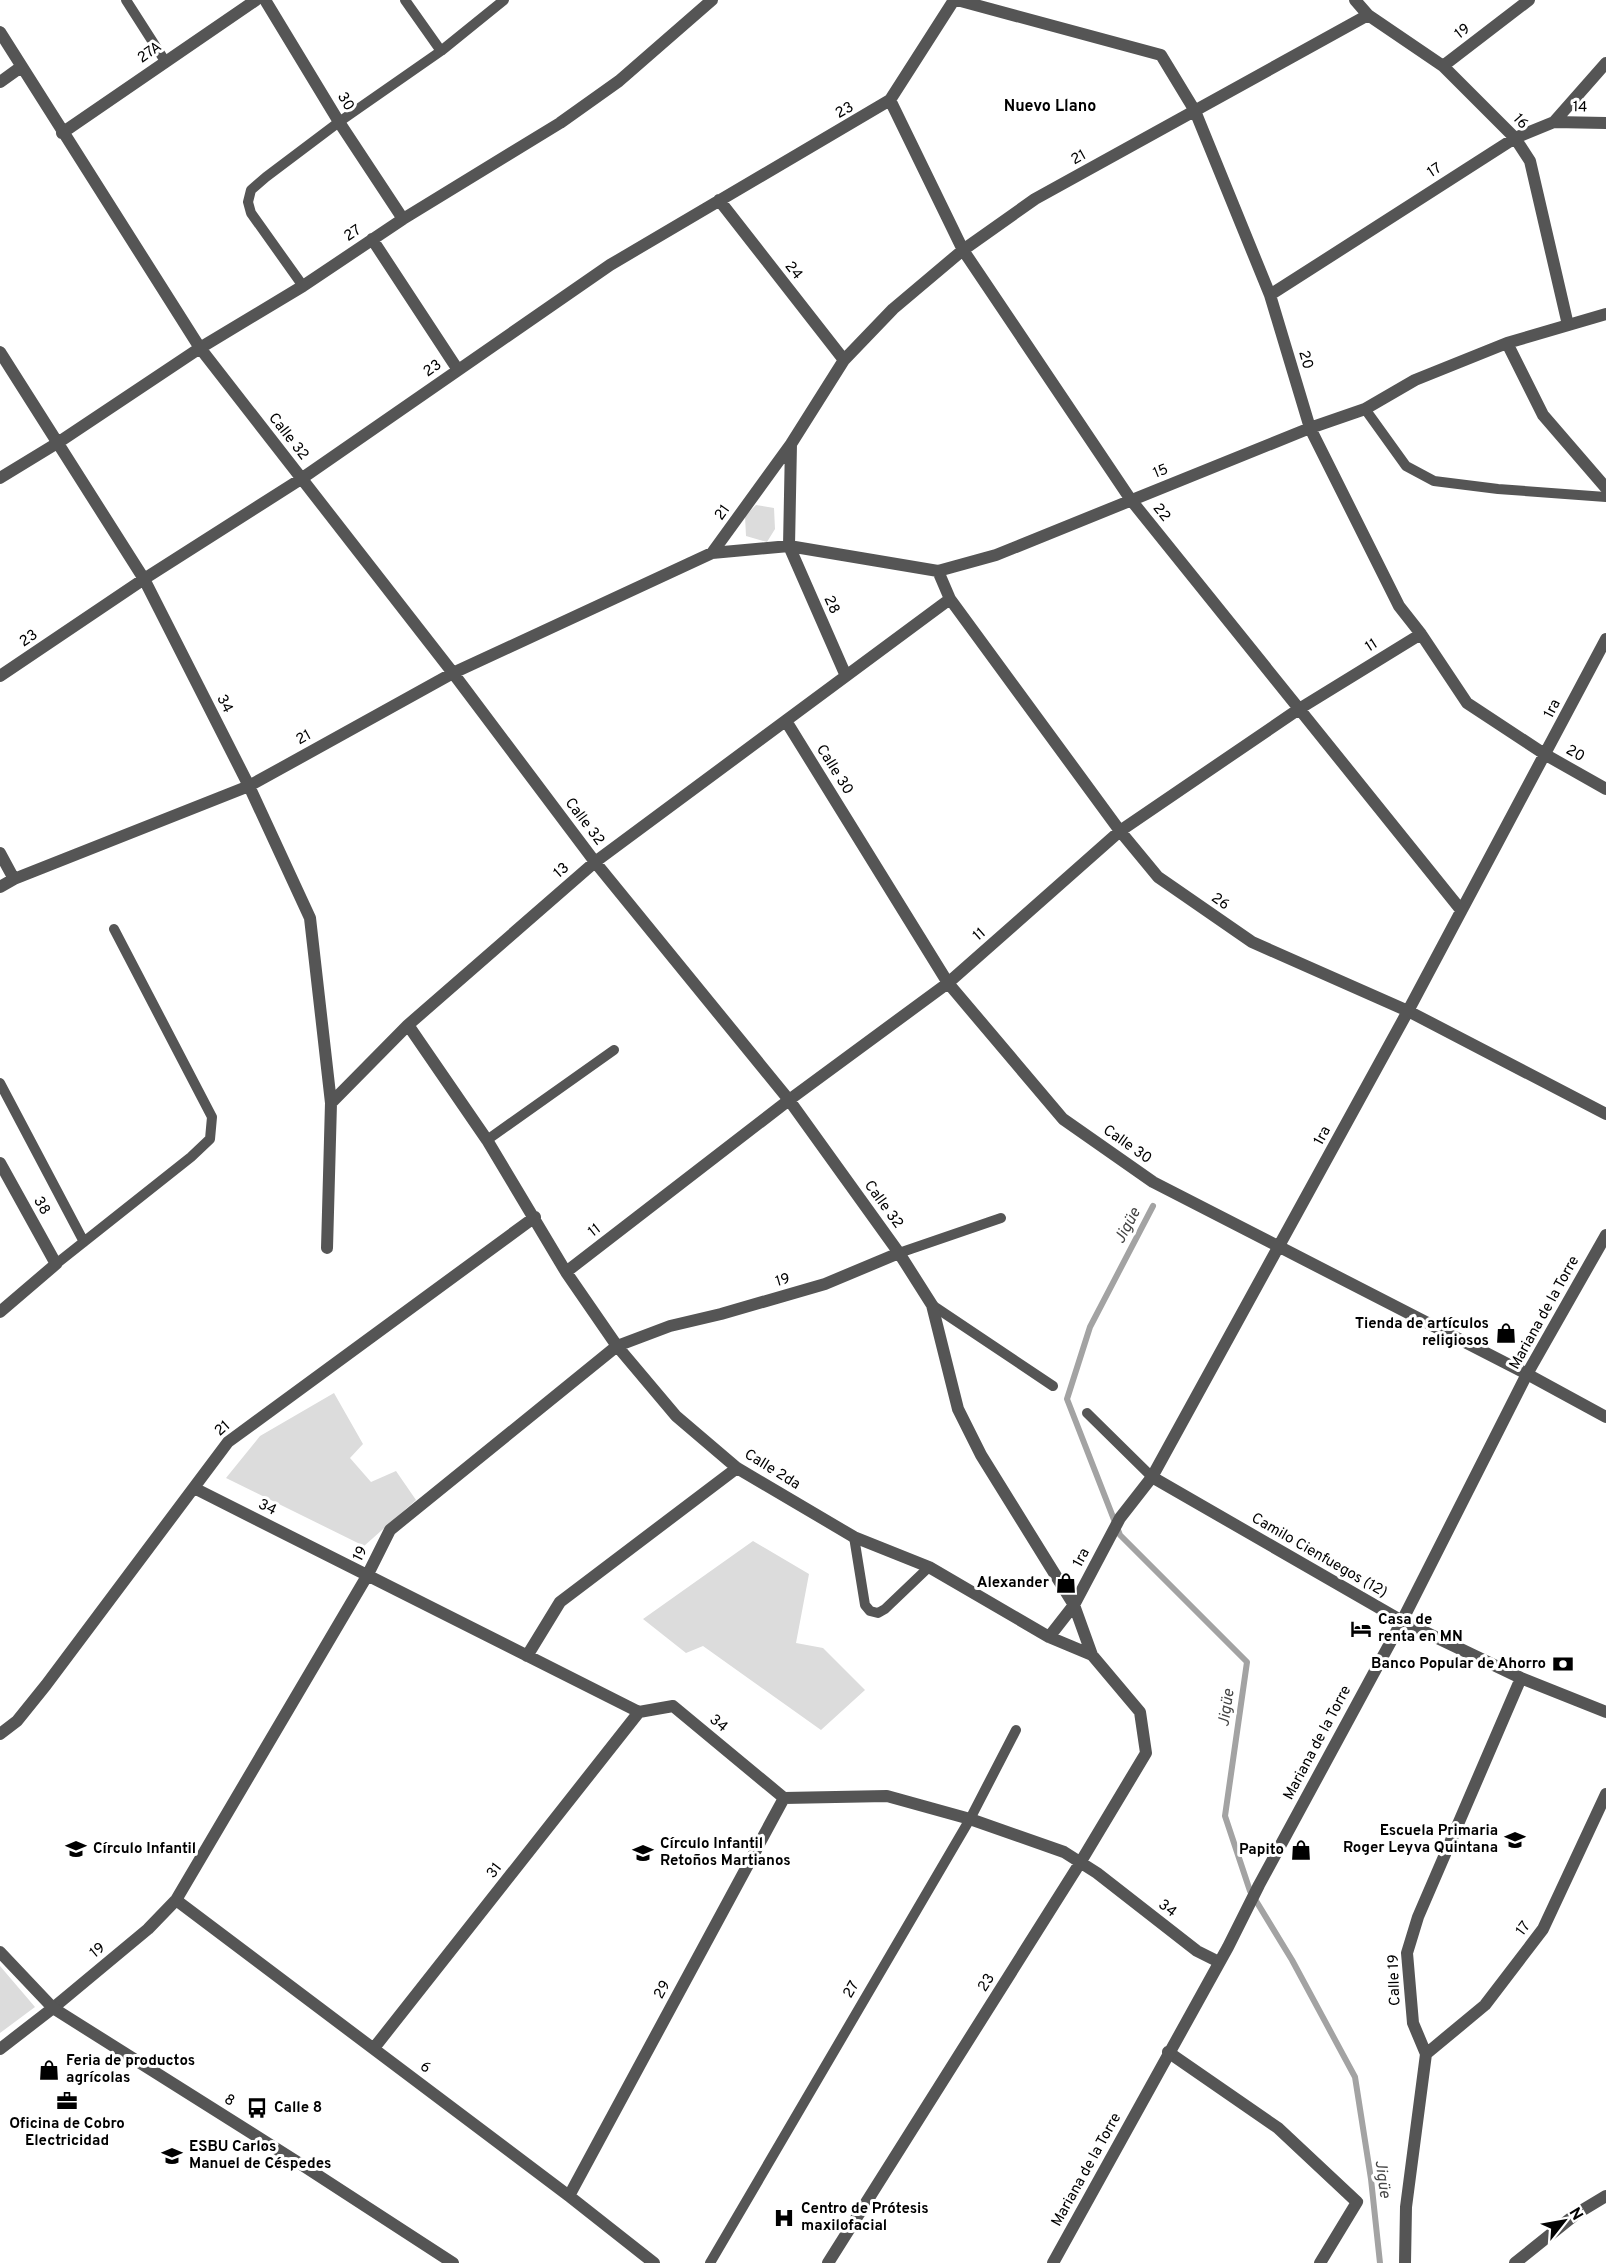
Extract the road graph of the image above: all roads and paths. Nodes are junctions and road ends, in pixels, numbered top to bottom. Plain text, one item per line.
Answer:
1 (126, 0) edge
2 (256, 0) edge
3 (265, 0) edge
4 (405, 0) edge
5 (504, 0) edge
6 (712, 0) edge
7 (956, 0) edge
8 (1355, 0) edge
9 (1529, 0) edge
10 (1368, 15) junction
11 (0, 32) edge
12 (441, 51) junction
13 (165, 61) junction
14 (1606, 63) edge
15 (1443, 66) junction
16 (21, 68) junction
17 (0, 82) edge
18 (890, 100) junction
19 (1195, 111) junction
20 (339, 122) junction
21 (1554, 122) junction
22 (1606, 123) edge
23 (62, 133) junction
24 (1515, 138) junction
25 (719, 200) junction
26 (403, 219) junction
27 (372, 239) junction
28 (963, 250) junction
29 (303, 286) junction
30 (1270, 295) junction
31 (1606, 314) edge
32 (1568, 325) junction
33 (1507, 343) junction
34 (200, 348) junction
35 (0, 352) edge
36 (844, 360) junction
37 (458, 370) junction
38 (1365, 409) junction
39 (1310, 428) junction
40 (59, 442) junction
41 (791, 444) junction
42 (0, 478) edge
43 (301, 479) junction
44 (1606, 488) edge
45 (1606, 497) edge
46 (1131, 500) junction
47 (789, 546) junction
48 (712, 553) junction
49 (938, 572) junction
50 (144, 579) junction
51 (950, 599) junction
52 (1421, 634) junction
53 (1606, 639) edge
54 (453, 673) junction
55 (0, 676) edge
56 (846, 676) junction
57 (1299, 709) junction
58 (786, 721) junction
59 (1546, 755) junction
60 (249, 786) junction
61 (1606, 789) edge
62 (1120, 831) junction
63 (0, 853) edge
64 (595, 862) junction
65 (14, 879) junction
66 (0, 886) edge
67 (1461, 910) junction
68 (114, 929) dead end
69 (948, 982) junction
70 (1408, 1011) junction
71 (408, 1026) junction
72 (614, 1050) dead end
73 (0, 1083) edge
74 (789, 1100) junction
75 (331, 1103) junction
76 (1606, 1114) edge
77 (487, 1140) junction
78 (0, 1163) edge
79 (535, 1217) junction
80 (1001, 1218) dead end
81 (1606, 1235) edge
82 (84, 1242) junction
83 (1280, 1246) junction
84 (327, 1248) dead end
85 (899, 1253) junction
86 (56, 1264) junction
87 (566, 1272) junction
88 (932, 1305) junction
89 (0, 1312) edge
90 (617, 1346) junction
91 (1527, 1374) junction
92 (1053, 1386) dead end
93 (1086, 1413) dead end
94 (1606, 1417) edge
95 (737, 1468) junction
96 (1152, 1477) junction
97 (194, 1488) junction
98 (854, 1536) junction
99 (928, 1568) junction
100 (367, 1576) junction
101 (1074, 1605) junction
102 (1401, 1621) junction
103 (1049, 1637) junction
104 (1092, 1654) junction
105 (527, 1656) junction
106 (1521, 1678) junction
107 (639, 1712) junction
108 (1140, 1712) joint
109 (1606, 1712) edge
110 (1016, 1730) dead end
111 (0, 1734) edge
112 (1606, 1794) edge
113 (784, 1798) junction
114 (970, 1819) junction
115 (1080, 1863) junction
116 (176, 1900) junction
117 (0, 1952) edge
118 (1219, 1962) junction
119 (53, 2008) junction
120 (374, 2048) junction
121 (0, 2049) edge
122 (1168, 2052) junction
123 (1426, 2054) junction
124 (569, 2196) junction
125 (1606, 2196) edge
126 (453, 2263) edge
127 (654, 2263) edge
128 (710, 2263) edge
129 (828, 2263) edge
130 (1053, 2263) edge
131 (1320, 2263) edge
132 (1405, 2263) edge
133 (1515, 2263) edge

1 - 13 lane
2 - 13 street, 27A
3 - 20 street, 30
4 - 12 lane
5 - 12 lane
6 - 26 street, 27
7 - 18 street
7 - 19 street, 20
8 - 10 street, 16
9 - 15 street, 19
10 - 15 street, 16
10 - 19 street, 21
11 - 16 street, Calle 32
12 - 20 lane
13 - 23 street, 27A
14 - 21 street, 17
15 - 24 street, 16
16 - 17 street
16 - 23 street, Calle 32
18 - 25 street, 23
18 - 28 street, 22
19 - 28 street, 21
19 - 30 street, 20
20 - 26 street, 30
20 - 29 lane
21 - 22 street, 14
21 - 24 street, 17
23 - 34 street, Calle 32
24 - 30 street, 17
24 - 32 street, 16
25 - 36 street, 24
25 - 37 street, 23
26 - 27 street, 27
27 - 29 street, 27
27 - 37 street
28 - 36 street, 21
28 - 46 street, 22
29 - 34 street, 27
30 - 39 street, 20
31 - 32 street, 15
32 - 33 street, 15
33 - 38 street, 15
33 - 44 street
34 - 40 street, 27
34 - 43 street, Calle 32
35 - 40 street, 34
36 - 41 street, 21
37 - 43 street, 23
38 - 39 street, 15
38 - 45 lane
39 - 46 street, 15
39 - 52 street, 20
40 - 42 street, 27
40 - 50 street, 34
41 - 47 street
41 - 48 street, 21
43 - 50 street, 23
43 - 54 street, Calle 32
46 - 49 street, 15
46 - 57 street, 22
47 - 48 street, 15
47 - 49 street, 15
47 - 56 street, 28
48 - 54 street, 21
49 - 51 street, 26
50 - 55 street, 23
50 - 60 street, 34
51 - 56 street, 13
51 - 62 street, 26
52 - 57 street, 11
52 - 59 street, 20
53 - 59 street, 1ra
54 - 60 street, 21
54 - 64 street, Calle 32
56 - 58 street, 13
57 - 62 street, 11
57 - 67 street, 22
58 - 64 street, 13
58 - 69 street, Calle 30
59 - 61 street, 20
59 - 67 street, 1ra
60 - 65 street, 21
60 - 75 street, 34
62 - 69 street, 11
62 - 70 street, 26
63 - 65 street
64 - 71 street, 13
64 - 74 street, Calle 32
65 - 66 street, 21
67 - 70 street, 1ra
68 - 82 lane
69 - 74 street, 11
69 - 83 street, Calle 30
70 - 76 street, 26
70 - 83 street, 1ra
71 - 75 street, 13
71 - 77 street
72 - 77 lane
73 - 82 lane
74 - 85 street, Calle 32
74 - 87 street, 11
75 - 84 street
77 - 79 street, Calle 2da
78 - 86 street, 38
79 - 87 street, Calle 2da
79 - 97 street, 21
80 - 85 lane
81 - 91 street, Mariana de la Torre
82 - 86 lane
83 - 91 street, Calle 30
83 - 96 street, 1ra
85 - 88 street, Calle 32
85 - 90 street, 19
86 - 89 street
87 - 90 street, Calle 2da
88 - 92 lane
88 - 101 street, Calle 32
90 - 95 street, Calle 2da
90 - 100 street, 19
91 - 94 street, Calle 30
91 - 102 street, Mariana de la Torre
93 - 96 lane
95 - 98 street, Calle 2da
95 - 105 street
96 - 101 street, 1ra
96 - 102 street, Camilo Cienfuegos (12)
97 - 100 street, 34
97 - 111 street, 21
98 - 99 street, Calle 2da
98 - 99 lane
99 - 103 street, Calle 2da
100 - 105 street, 34
100 - 116 street, 19
101 - 103 street, 1ra
101 - 104 street, Calle 32
102 - 106 street, Camilo Cienfuegos (12)
102 - 118 street, Mariana de la Torre
103 - 104 street, Calle 2da
104 - 108 street, Calle 2da
105 - 107 street, 34
106 - 109 street, Camilo Cienfuegos (12)
106 - 123 street, Calle 19
107 - 113 street, 34
107 - 120 street, 31
108 - 115 street, 23
110 - 114 lane, 27
112 - 123 street, 17
113 - 114 street, 34
113 - 124 street, 29
114 - 115 street, 34
114 - 128 lane, 27
115 - 118 street, 34
115 - 129 street, 23
116 - 119 street, 19
116 - 120 street, 6
117 - 119 street, 8
118 - 122 street, Mariana de la Torre
119 - 121 street, 19
119 - 126 street, 8
120 - 124 street, 6
122 - 130 street, Mariana de la Torre
122 - 131 street
123 - 132 street
124 - 127 street, 6
125 - 133 street

